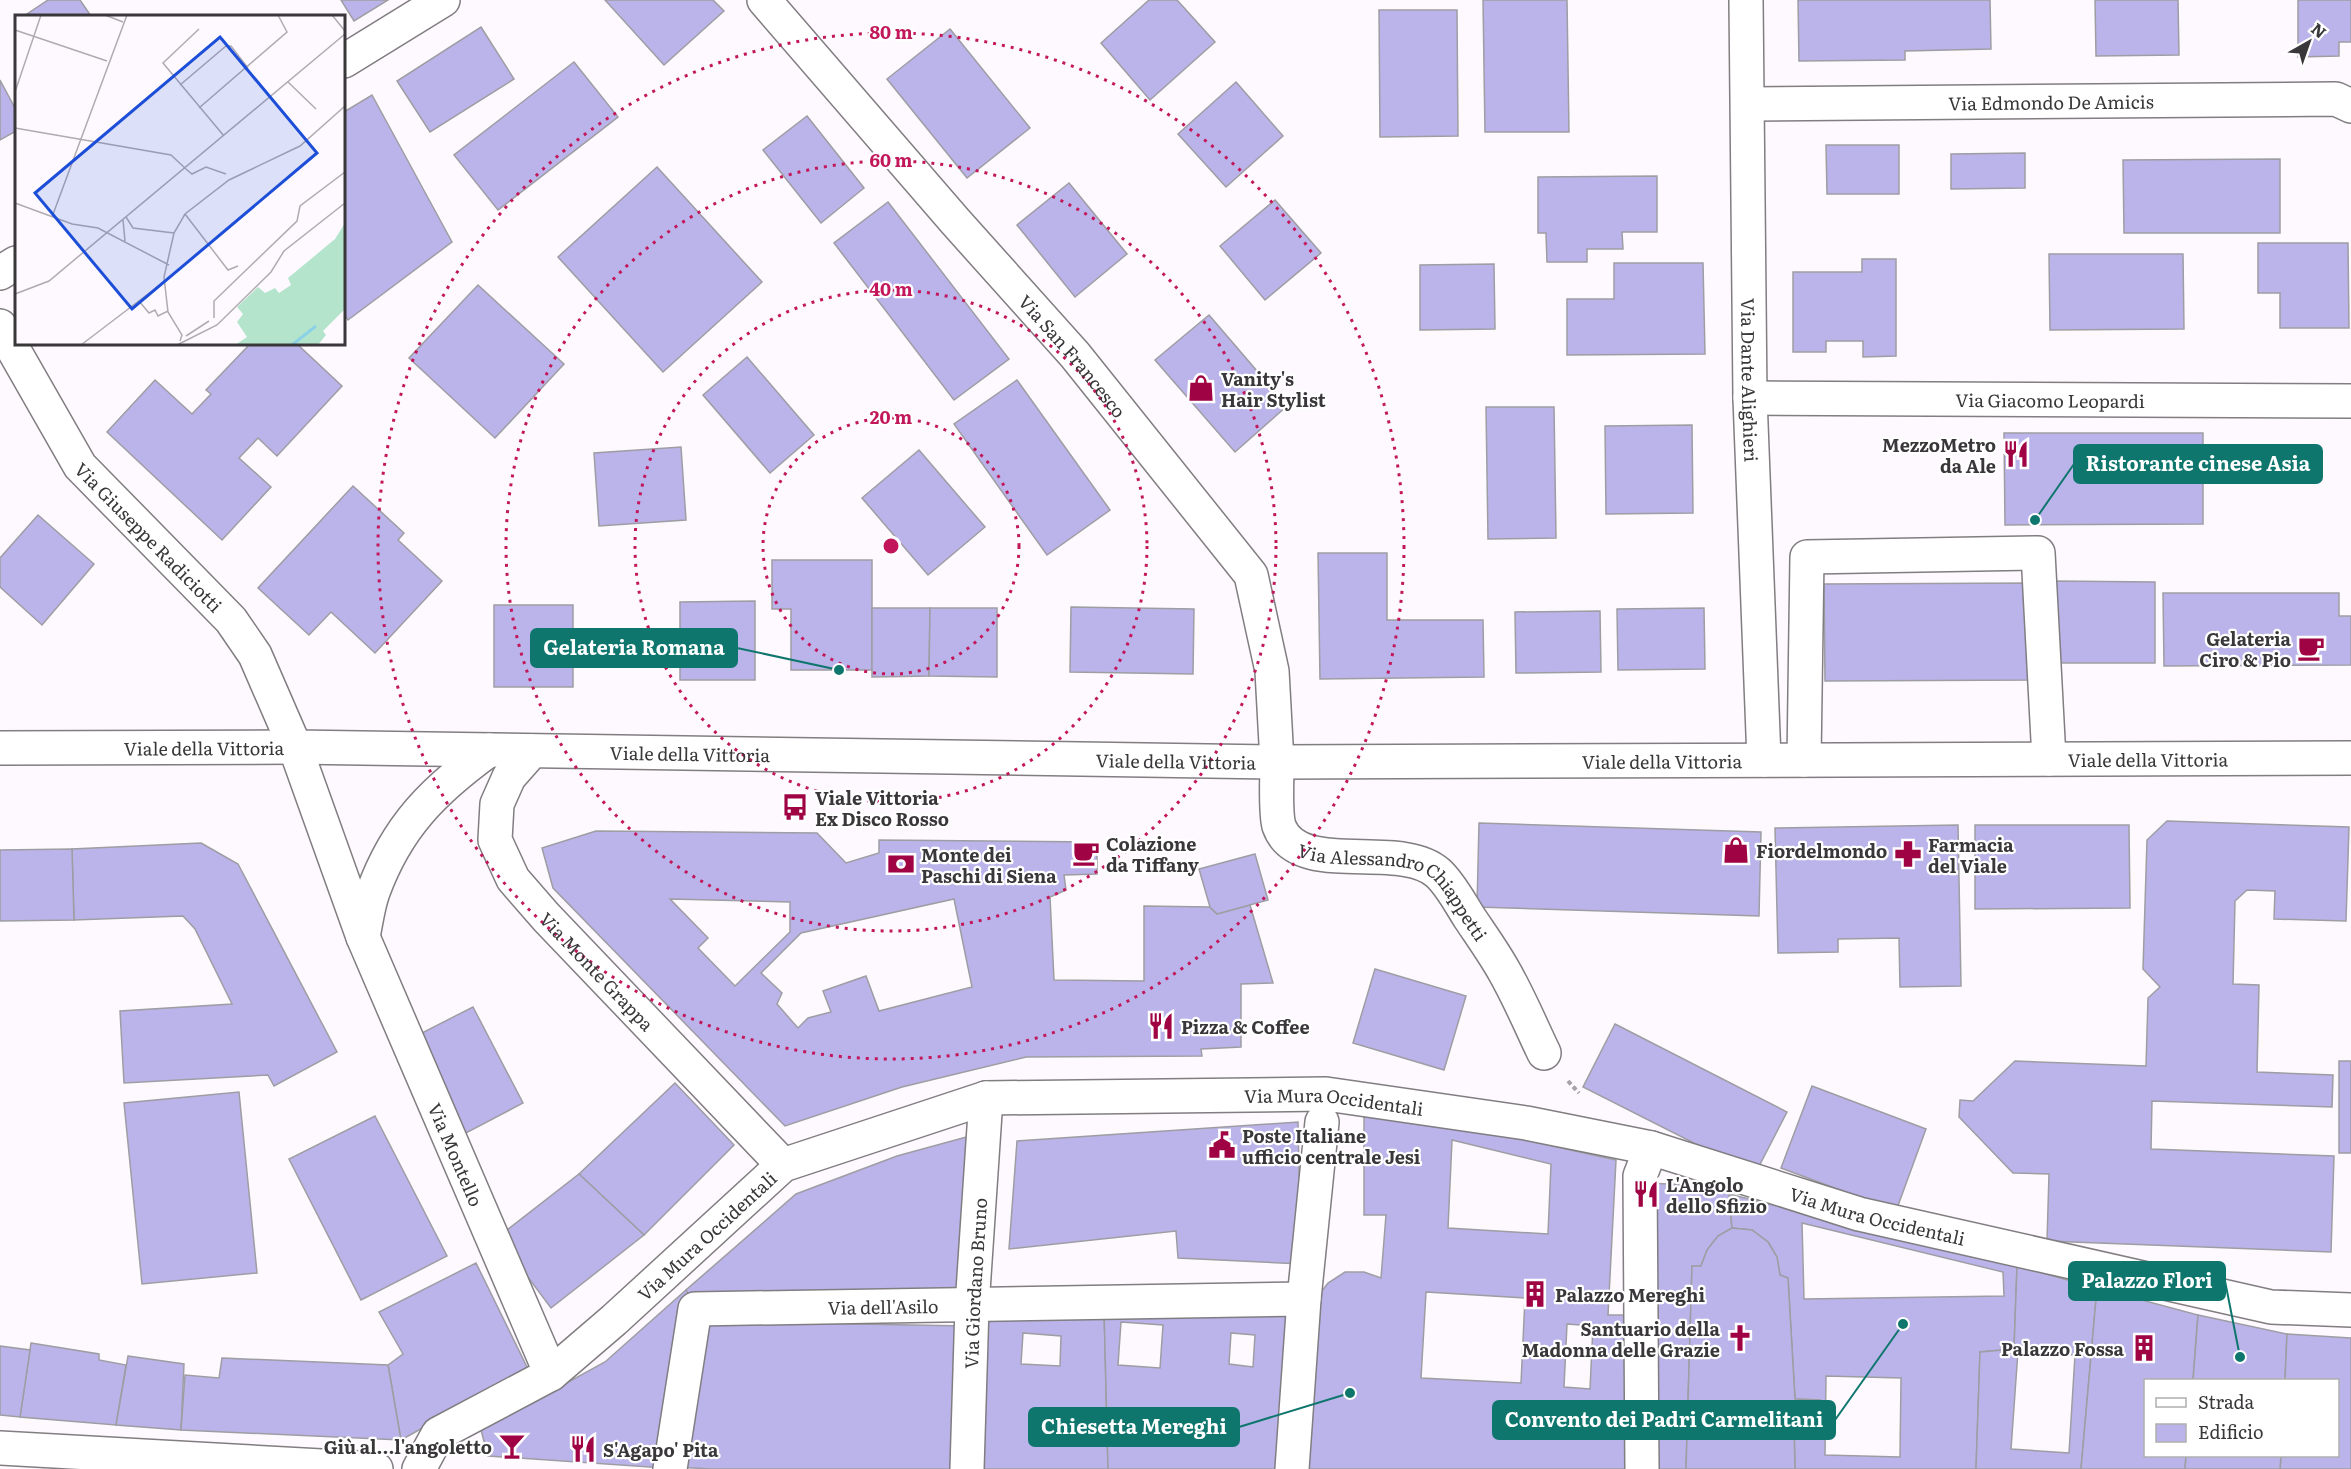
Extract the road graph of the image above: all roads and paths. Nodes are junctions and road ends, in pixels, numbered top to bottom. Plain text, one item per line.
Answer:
1 (443, 0) edge
2 (764, 0) edge
3 (1746, 0) edge
4 (345, 60) edge
5 (1749, 104) junction
6 (2351, 106) edge
7 (15, 264) edge
8 (0, 273) edge
9 (0, 326) edge
10 (1750, 398) junction
11 (2351, 401) edge
12 (295, 747) junction
13 (0, 748) edge
14 (489, 750) junction
15 (532, 751) junction
16 (2351, 758) edge
17 (2049, 759) junction
18 (1764, 760) junction
19 (1804, 760) junction
20 (1277, 762) junction
21 (363, 937) junction
22 (1544, 1053) dead end
23 (986, 1098) junction
24 (1322, 1122) dead end
25 (1651, 1148) junction
26 (783, 1165) junction
27 (1304, 1299) junction
28 (972, 1306) junction
29 (2351, 1310) edge
30 (551, 1374) junction
31 (0, 1448) edge
32 (106, 1461) edge
33 (376, 1469) edge
34 (419, 1469) edge
35 (670, 1469) edge
36 (967, 1469) edge
37 (1292, 1469) edge
38 (1642, 1469) edge

1 - 4 street
2 - 20 street, Via San Francesco
3 - 5 street, Via Dante Alighieri
5 - 6 street, Via Edmondo De Amicis
5 - 10 street, Via Dante Alighieri
7 - 8 street
9 - 12 street, Via Giuseppe Radiciotti
10 - 11 street, Via Giacomo Leopardi
10 - 18 street, Via Dante Alighieri
12 - 13 street, Viale della Vittoria
12 - 14 street, Viale della Vittoria
12 - 21 street, Via Montello
14 - 15 street, Viale della Vittoria
14 - 21 street
15 - 20 street, Viale della Vittoria
15 - 26 street, Via Monte Grappa
16 - 17 street, Viale della Vittoria
17 - 19 street, Viale della Vittoria
17 - 19 street
18 - 19 street, Viale della Vittoria
18 - 20 street, Viale della Vittoria
20 - 22 street, Via Alessandro Chiappetti
21 - 30 street, Via Montello
23 - 25 street, Via Mura Occidentali
23 - 26 street, Via Mura Occidentali
23 - 28 street, Via Giordano Bruno
24 - 27 street
25 - 29 street, Via Mura Occidentali
25 - 38 street
26 - 30 street, Via Mura Occidentali
27 - 28 street, Via dell'Asilo
27 - 37 street
28 - 35 street, Via dell'Asilo
28 - 36 street, Via Giordano Bruno
30 - 34 street, Via Mura Occidentali
31 - 32 street
32 - 33 street

